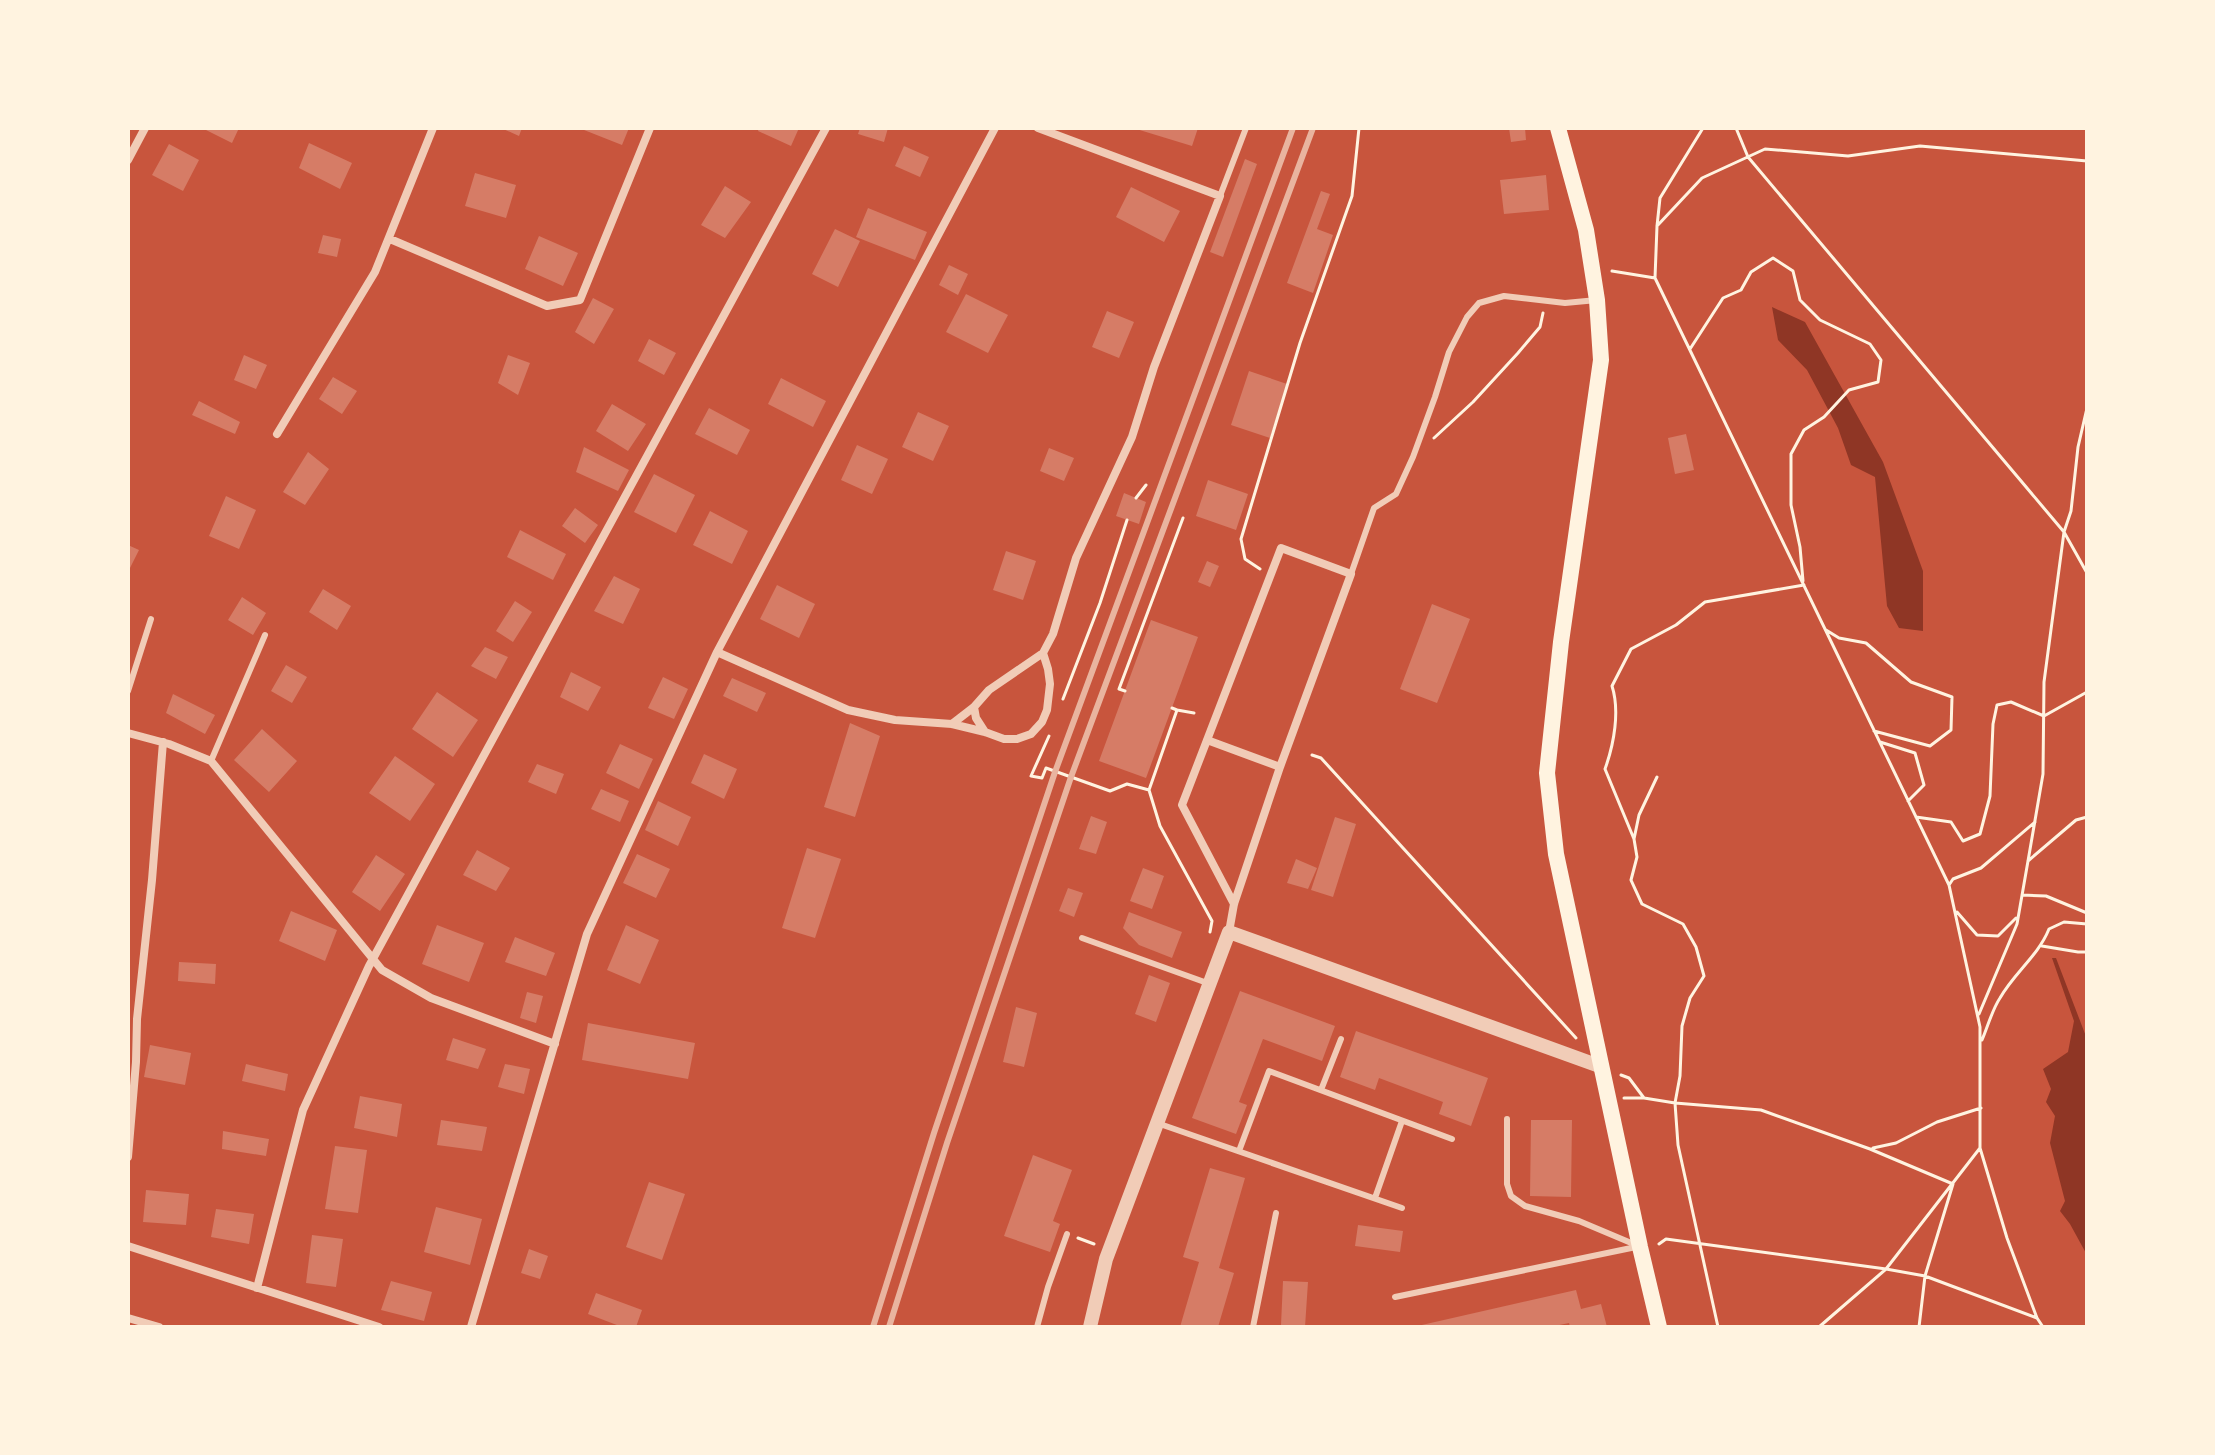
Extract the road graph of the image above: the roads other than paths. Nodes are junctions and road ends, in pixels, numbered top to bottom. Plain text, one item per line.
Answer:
1 (145, 128) edge
2 (433, 128) edge
3 (650, 128) edge
4 (826, 128) edge
5 (995, 128) edge
6 (1038, 128) edge
7 (1246, 128) edge
8 (1558, 128) edge
9 (128, 160) edge
10 (1220, 196) junction
11 (390, 239) junction
12 (1597, 300) junction
13 (277, 434) dead end
14 (1351, 574) junction
15 (151, 619) dead end
16 (265, 635) dead end
17 (717, 652) junction
18 (1043, 653) junction
19 (128, 691) edge
20 (974, 707) junction
21 (952, 724) junction
22 (985, 732) junction
23 (128, 733) edge
24 (1207, 740) junction
25 (163, 742) junction
26 (211, 761) junction
27 (1280, 767) junction
28 (1234, 904) junction
29 (1229, 932) junction
30 (1082, 938) dead end
31 (373, 959) junction
32 (1210, 984) junction
33 (132, 1019) edge
34 (1341, 1039) dead end
35 (555, 1044) junction
36 (1602, 1067) junction
37 (1321, 1090) junction
38 (1507, 1119) dead end
39 (1402, 1121) junction
40 (1157, 1123) junction
41 (1452, 1139) dead end
42 (1239, 1151) junction
43 (128, 1157) edge
44 (1375, 1198) junction
45 (1402, 1208) dead end
46 (1276, 1213) dead end
47 (1067, 1234) dead end
48 (128, 1246) edge
49 (1641, 1251) junction
50 (257, 1288) junction
51 (1395, 1297) dead end
52 (128, 1318) edge
53 (159, 1327) edge
54 (379, 1327) edge
55 (471, 1327) edge
56 (1037, 1327) edge
57 (1090, 1327) edge
58 (1253, 1327) edge
59 (1659, 1327) edge

1 - 9 street
2 - 11 street
3 - 11 street
4 - 31 street
5 - 17 street
6 - 10 street
7 - 10 lane
8 - 12 main road
10 - 18 street
11 - 13 street
12 - 14 lane
12 - 36 main road
14 - 24 street
14 - 27 street
15 - 19 lane
16 - 26 lane
17 - 21 street
17 - 35 street
18 - 20 street
18 - 22 street
20 - 21 street
20 - 22 street
21 - 22 street
23 - 25 street
24 - 27 street
24 - 28 street
25 - 26 street
25 - 33 street
26 - 31 street
27 - 28 street
28 - 29 street
29 - 32 street
29 - 36 street
30 - 32 lane
31 - 35 street
31 - 50 street
32 - 40 street
33 - 43 street
34 - 37 lane
35 - 55 street
36 - 49 main road
37 - 39 lane
37 - 42 lane
38 - 49 lane
39 - 41 lane
39 - 44 lane
40 - 42 lane
40 - 57 street
42 - 44 lane
44 - 45 lane
46 - 58 lane
47 - 56 lane
48 - 50 street
49 - 51 lane
49 - 59 main road
50 - 54 street
52 - 53 street

